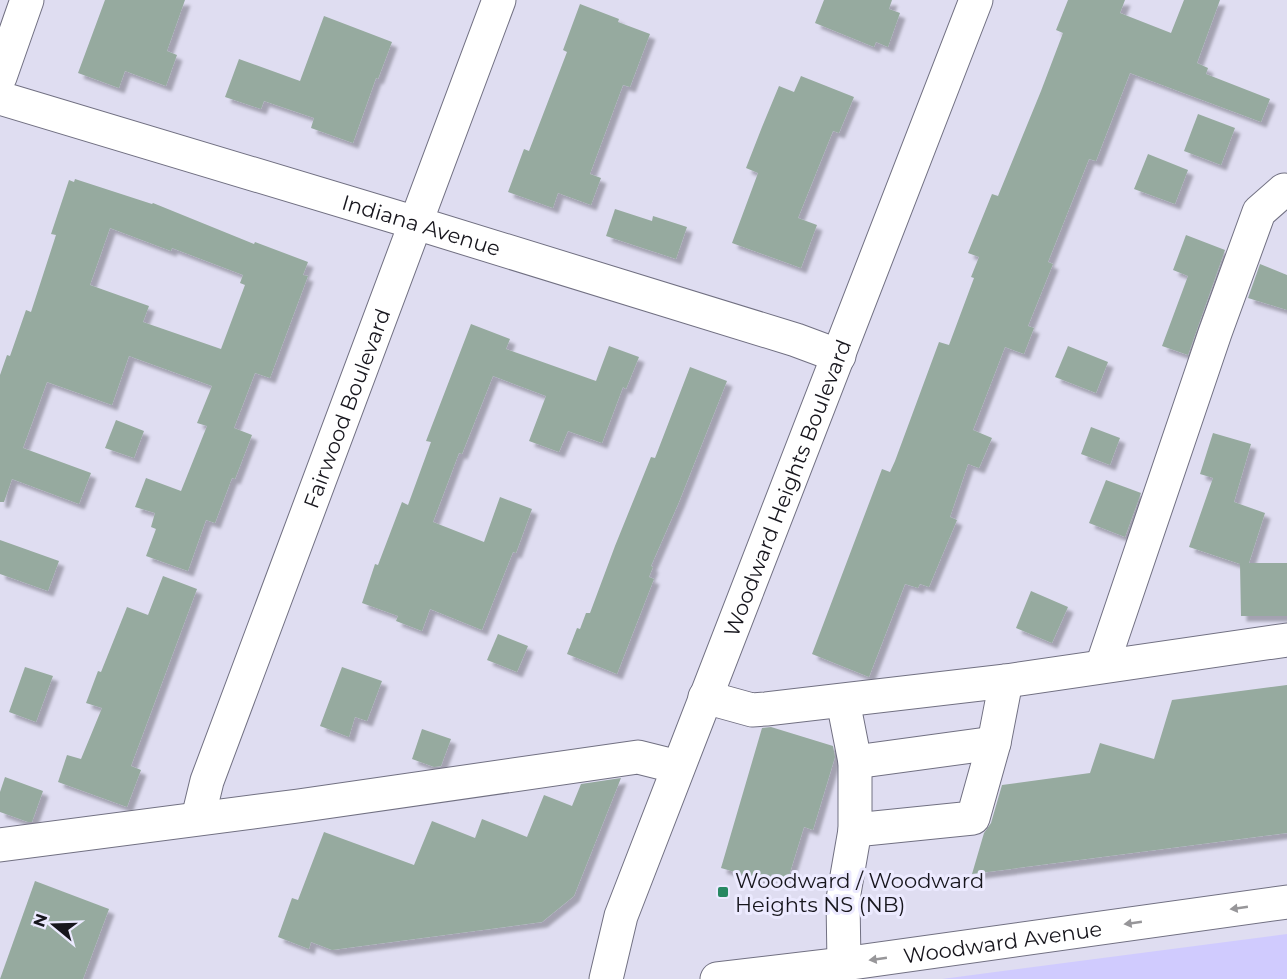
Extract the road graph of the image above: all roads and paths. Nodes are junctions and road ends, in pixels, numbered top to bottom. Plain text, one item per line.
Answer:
1 (27, 0) edge
2 (499, 0) edge
3 (976, 0) edge
4 (0, 77) edge
5 (0, 98) edge
6 (1284, 190) dead end
7 (416, 223) junction
8 (839, 356) junction
9 (1287, 640) edge
10 (1102, 666) junction
11 (1006, 681) junction
12 (705, 697) junction
13 (843, 701) junction
14 (994, 744) junction
15 (855, 762) junction
16 (678, 767) junction
17 (198, 818) junction
18 (855, 830) junction
19 (0, 845) edge
20 (1287, 902) edge
21 (844, 964) junction
22 (606, 979) edge
23 (717, 979) edge

1 - 4 street
2 - 7 street, Fairwood Boulevard
3 - 8 street, Woodward Heights Boulevard
5 - 7 street, Indiana Avenue
6 - 10 street
7 - 8 street, Indiana Avenue
7 - 17 street, Fairwood Boulevard
8 - 12 street, Woodward Heights Boulevard
9 - 10 street
10 - 11 street
11 - 13 street
11 - 14 street
12 - 13 street
12 - 16 street, Woodward Heights Boulevard
13 - 15 street
14 - 15 street
14 - 18 street
15 - 18 street
16 - 17 street
16 - 22 street, Woodward Heights Boulevard
17 - 19 street
18 - 21 street
20 -> 21 street, Woodward Avenue
21 - 23 street, Woodward Avenue

